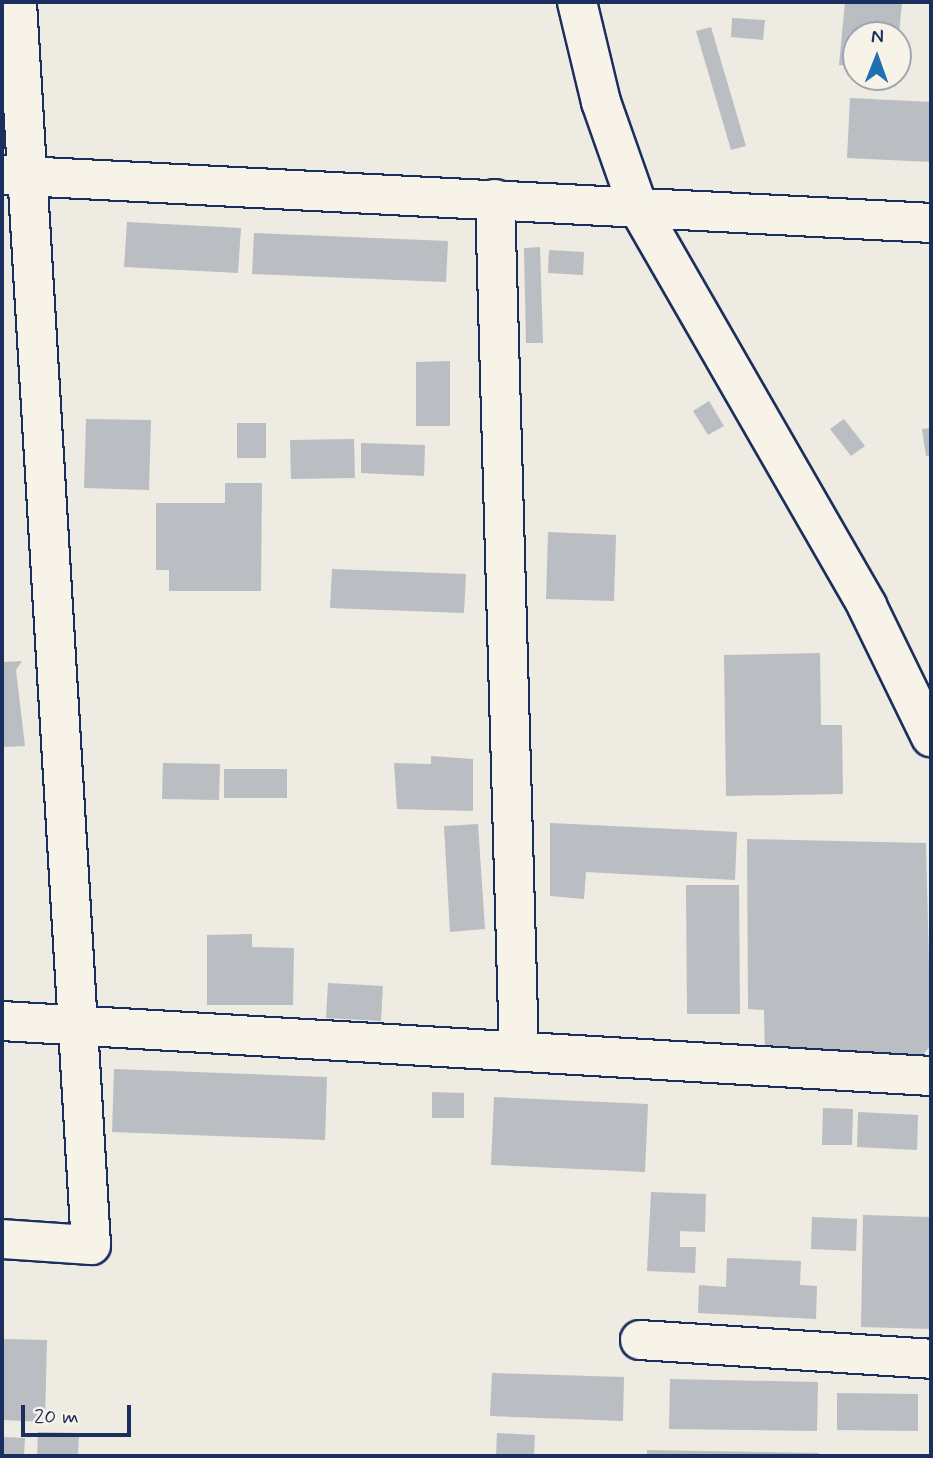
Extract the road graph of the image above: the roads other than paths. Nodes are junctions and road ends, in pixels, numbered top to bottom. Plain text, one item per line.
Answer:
1 (18, 2) edge
2 (577, 2) edge
3 (15, 175) edge
4 (495, 199) junction
5 (638, 207) junction
6 (931, 223) edge
7 (931, 737) edge
8 (2, 1021) edge
9 (78, 1026) junction
10 (519, 1052) junction
11 (931, 1076) edge
12 (2, 1239) edge
13 (640, 1340) dead end
14 (931, 1359) edge

1 - 3 street
2 - 5 street
3 - 4 street
3 - 9 street
4 - 5 street
4 - 10 street
5 - 6 street
5 - 7 street
8 - 9 street
9 - 10 street
9 - 12 street
10 - 11 street
13 - 14 street

